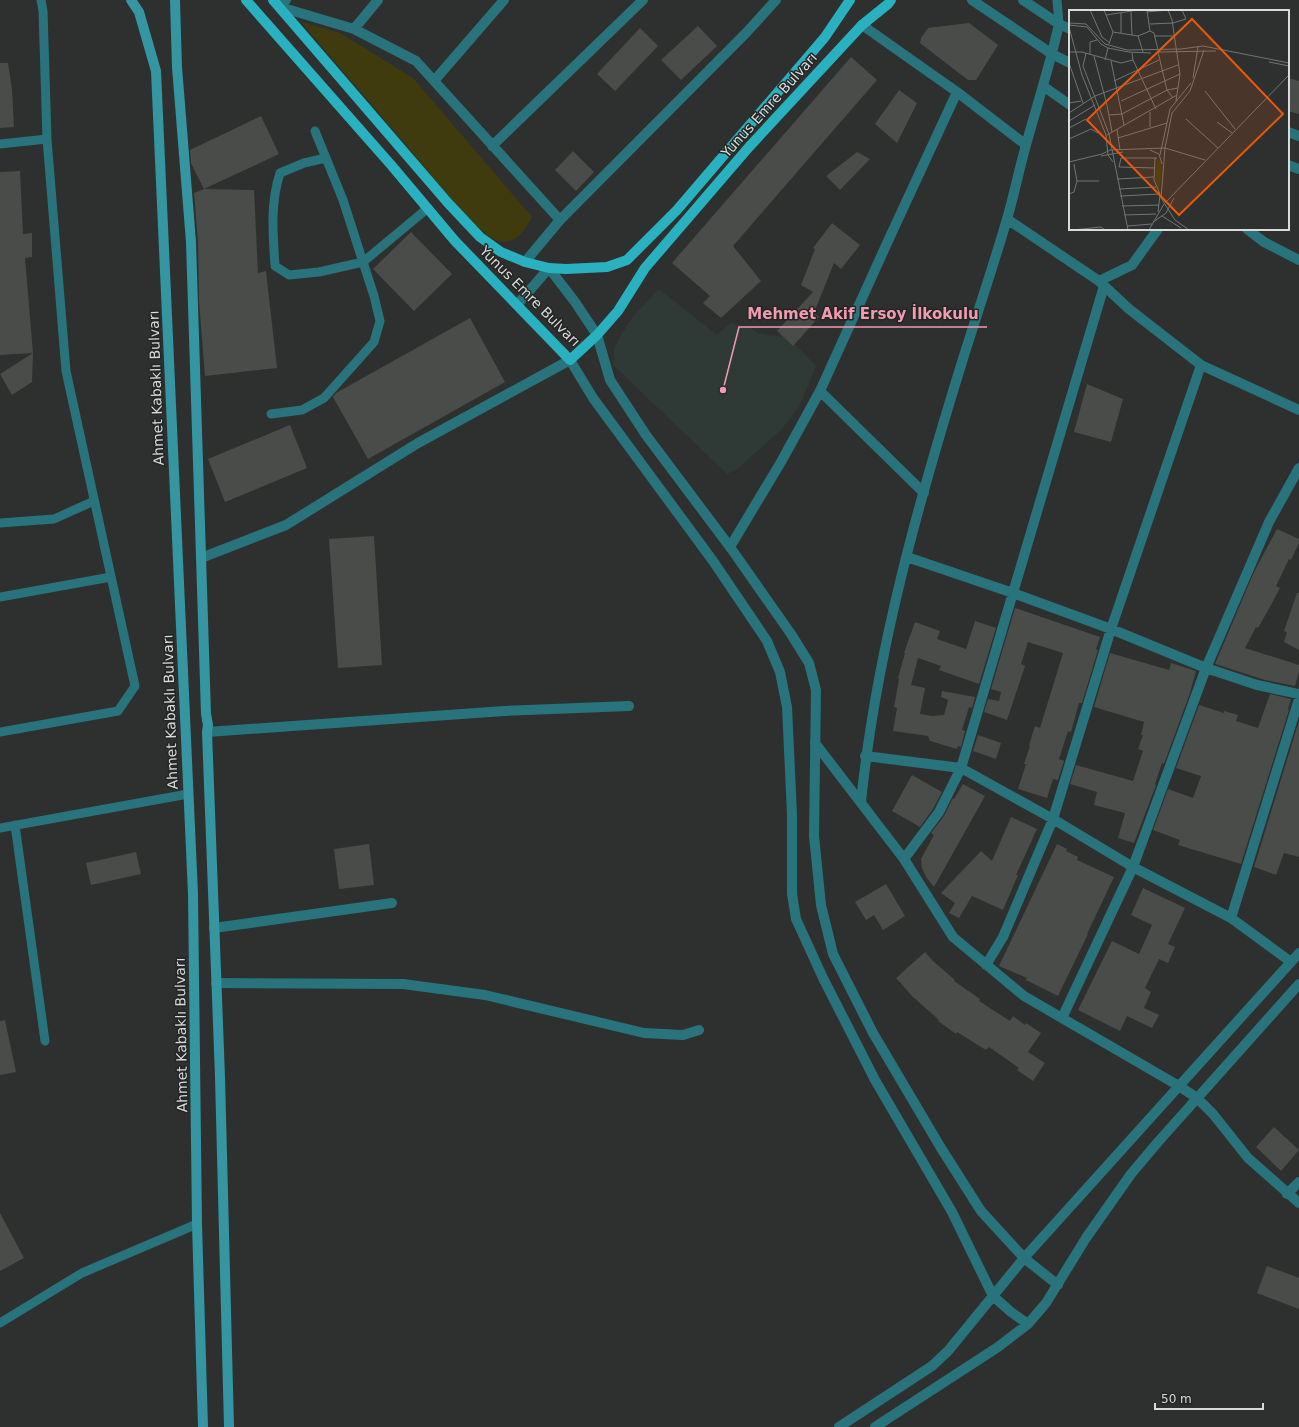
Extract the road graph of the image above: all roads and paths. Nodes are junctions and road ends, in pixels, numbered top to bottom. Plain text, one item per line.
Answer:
1 (40, 0) edge
2 (127, 0) edge
3 (131, 0) edge
4 (175, 0) edge
5 (246, 0) edge
6 (378, 0) edge
7 (504, 0) edge
8 (643, 0) edge
9 (776, 0) edge
10 (850, 0) edge
11 (891, 0) edge
12 (972, 0) edge
13 (1024, 0) edge
14 (1058, 0) edge
15 (280, 2) edge
16 (139, 12) junction
17 (1059, 24) junction
18 (862, 25) junction
19 (354, 29) junction
20 (1069, 29) edge
21 (1052, 54) junction
22 (1069, 62) edge
23 (434, 81) junction
24 (1043, 86) junction
25 (957, 92) junction
26 (1069, 104) edge
27 (315, 131) dead end
28 (1289, 132) edge
29 (1299, 136) edge
30 (47, 139) junction
31 (0, 144) edge
32 (1026, 144) junction
33 (492, 146) junction
34 (326, 158) junction
35 (1289, 165) edge
36 (1299, 169) edge
37 (428, 208) junction
38 (1007, 219) junction
39 (560, 220) junction
40 (1157, 230) edge
41 (1248, 230) edge
42 (1299, 260) edge
43 (363, 262) junction
44 (525, 262) junction
45 (549, 268) junction
46 (1102, 283) junction
47 (517, 305) junction
48 (597, 335) junction
49 (570, 360) junction
50 (1201, 365) junction
51 (820, 391) junction
52 (1299, 410) edge
53 (271, 414) dead end
54 (1299, 468) edge
55 (924, 493) junction
56 (94, 501) junction
57 (0, 523) edge
58 (730, 547) junction
59 (907, 557) junction
60 (201, 558) junction
61 (111, 577) junction
62 (1013, 593) junction
63 (0, 597) edge
64 (1111, 629) junction
65 (1206, 668) junction
66 (1299, 694) edge
67 (1299, 699) edge
68 (629, 706) dead end
69 (0, 732) edge
70 (207, 732) junction
71 (815, 743) junction
72 (866, 756) junction
73 (961, 768) junction
74 (188, 794) junction
75 (861, 802) junction
76 (1053, 819) junction
77 (15, 825) junction
78 (0, 828) edge
79 (904, 859) junction
80 (1133, 867) junction
81 (392, 903) dead end
82 (1231, 918) junction
83 (214, 928) junction
84 (1299, 953) edge
85 (1291, 962) junction
86 (986, 965) junction
87 (216, 983) junction
88 (1299, 984) edge
89 (1062, 1018) junction
90 (698, 1030) dead end
91 (45, 1041) dead end
92 (1179, 1086) junction
93 (1196, 1098) junction
94 (1299, 1182) edge
95 (1287, 1194) junction
96 (1299, 1203) edge
97 (197, 1224) junction
98 (1024, 1258) junction
99 (1058, 1285) junction
100 (993, 1296) junction
101 (0, 1322) edge
102 (1028, 1324) junction
103 (203, 1427) edge
104 (229, 1427) edge
105 (839, 1427) edge
106 (875, 1427) edge

1 - 30 lane
2 - 16 main road
3 - 16 main road, Ahmet Kabaklı Bulvarı
4 - 60 main road
5 - 37 main road, Yunus Emre Bulvarı
6 - 19 street
7 - 23 street
8 - 33 street
9 - 39 street
10 - 45 main road, Yunus Emre Bulvarı
11 - 18 main road, Yunus Emre Bulvarı
12 - 21 street
13 - 17 street
14 - 17 lane
15 - 19 street
15 - 44 main road, Yunus Emre Bulvarı
16 - 74 main road, Ahmet Kabaklı Bulvarı
17 - 20 street
17 - 21 street
18 - 25 street
18 - 48 main road, Yunus Emre Bulvarı
19 - 23 street
21 - 22 street
21 - 24 street
23 - 33 street
24 - 26 street
24 - 32 street
25 - 32 street
25 - 51 street
27 - 34 lane
28 - 29 street
30 - 31 lane
30 - 56 lane
32 - 38 street
33 - 39 street
34 - 43 lane
34 - 43 lane
35 - 36 street
37 - 43 lane
37 - 47 main road, Yunus Emre Bulvarı
38 - 46 street
38 - 55 street
39 - 44 street
40 - 46 street
41 - 42 street
43 - 53 lane
44 - 45 main road, Yunus Emre Bulvarı
45 - 47 street
45 - 48 street
46 - 50 street
46 - 62 street
47 - 49 main road, Yunus Emre Bulvarı
48 - 49 main road, Yunus Emre Bulvarı
48 - 58 street
49 - 60 street
49 - 100 street
50 - 52 street
50 - 64 street
51 - 55 street
51 - 58 street
54 - 65 street
55 - 59 street
56 - 57 lane
56 - 61 lane
58 - 71 street
59 - 62 street
59 - 72 street
60 - 70 main road
61 - 63 lane
61 - 69 lane
62 - 64 street
62 - 73 street
64 - 65 street
64 - 76 street
65 - 66 street
65 - 80 street
67 - 82 street
68 - 70 street
70 - 83 main road
71 - 75 street
71 - 98 street
72 - 73 street
72 - 75 street
73 - 76 street
73 - 79 street
74 - 77 lane
74 - 97 main road, Ahmet Kabaklı Bulvarı
75 - 79 street
76 - 80 street
76 - 86 street
77 - 78 lane
77 - 91 lane
79 - 86 street
80 - 82 street
80 - 89 street
81 - 83 street
82 - 85 street
83 - 87 main road
84 - 85 street
85 - 92 street
86 - 89 street
87 - 90 street
87 - 104 main road
88 - 93 street
89 - 92 street
92 - 93 street
92 - 98 street
93 - 95 street
93 - 99 street
94 - 95 street
95 - 96 street
97 - 101 lane
97 - 103 main road, Ahmet Kabaklı Bulvarı
98 - 99 street
98 - 100 street
99 - 102 street
100 - 102 street
100 - 105 street
102 - 106 street

